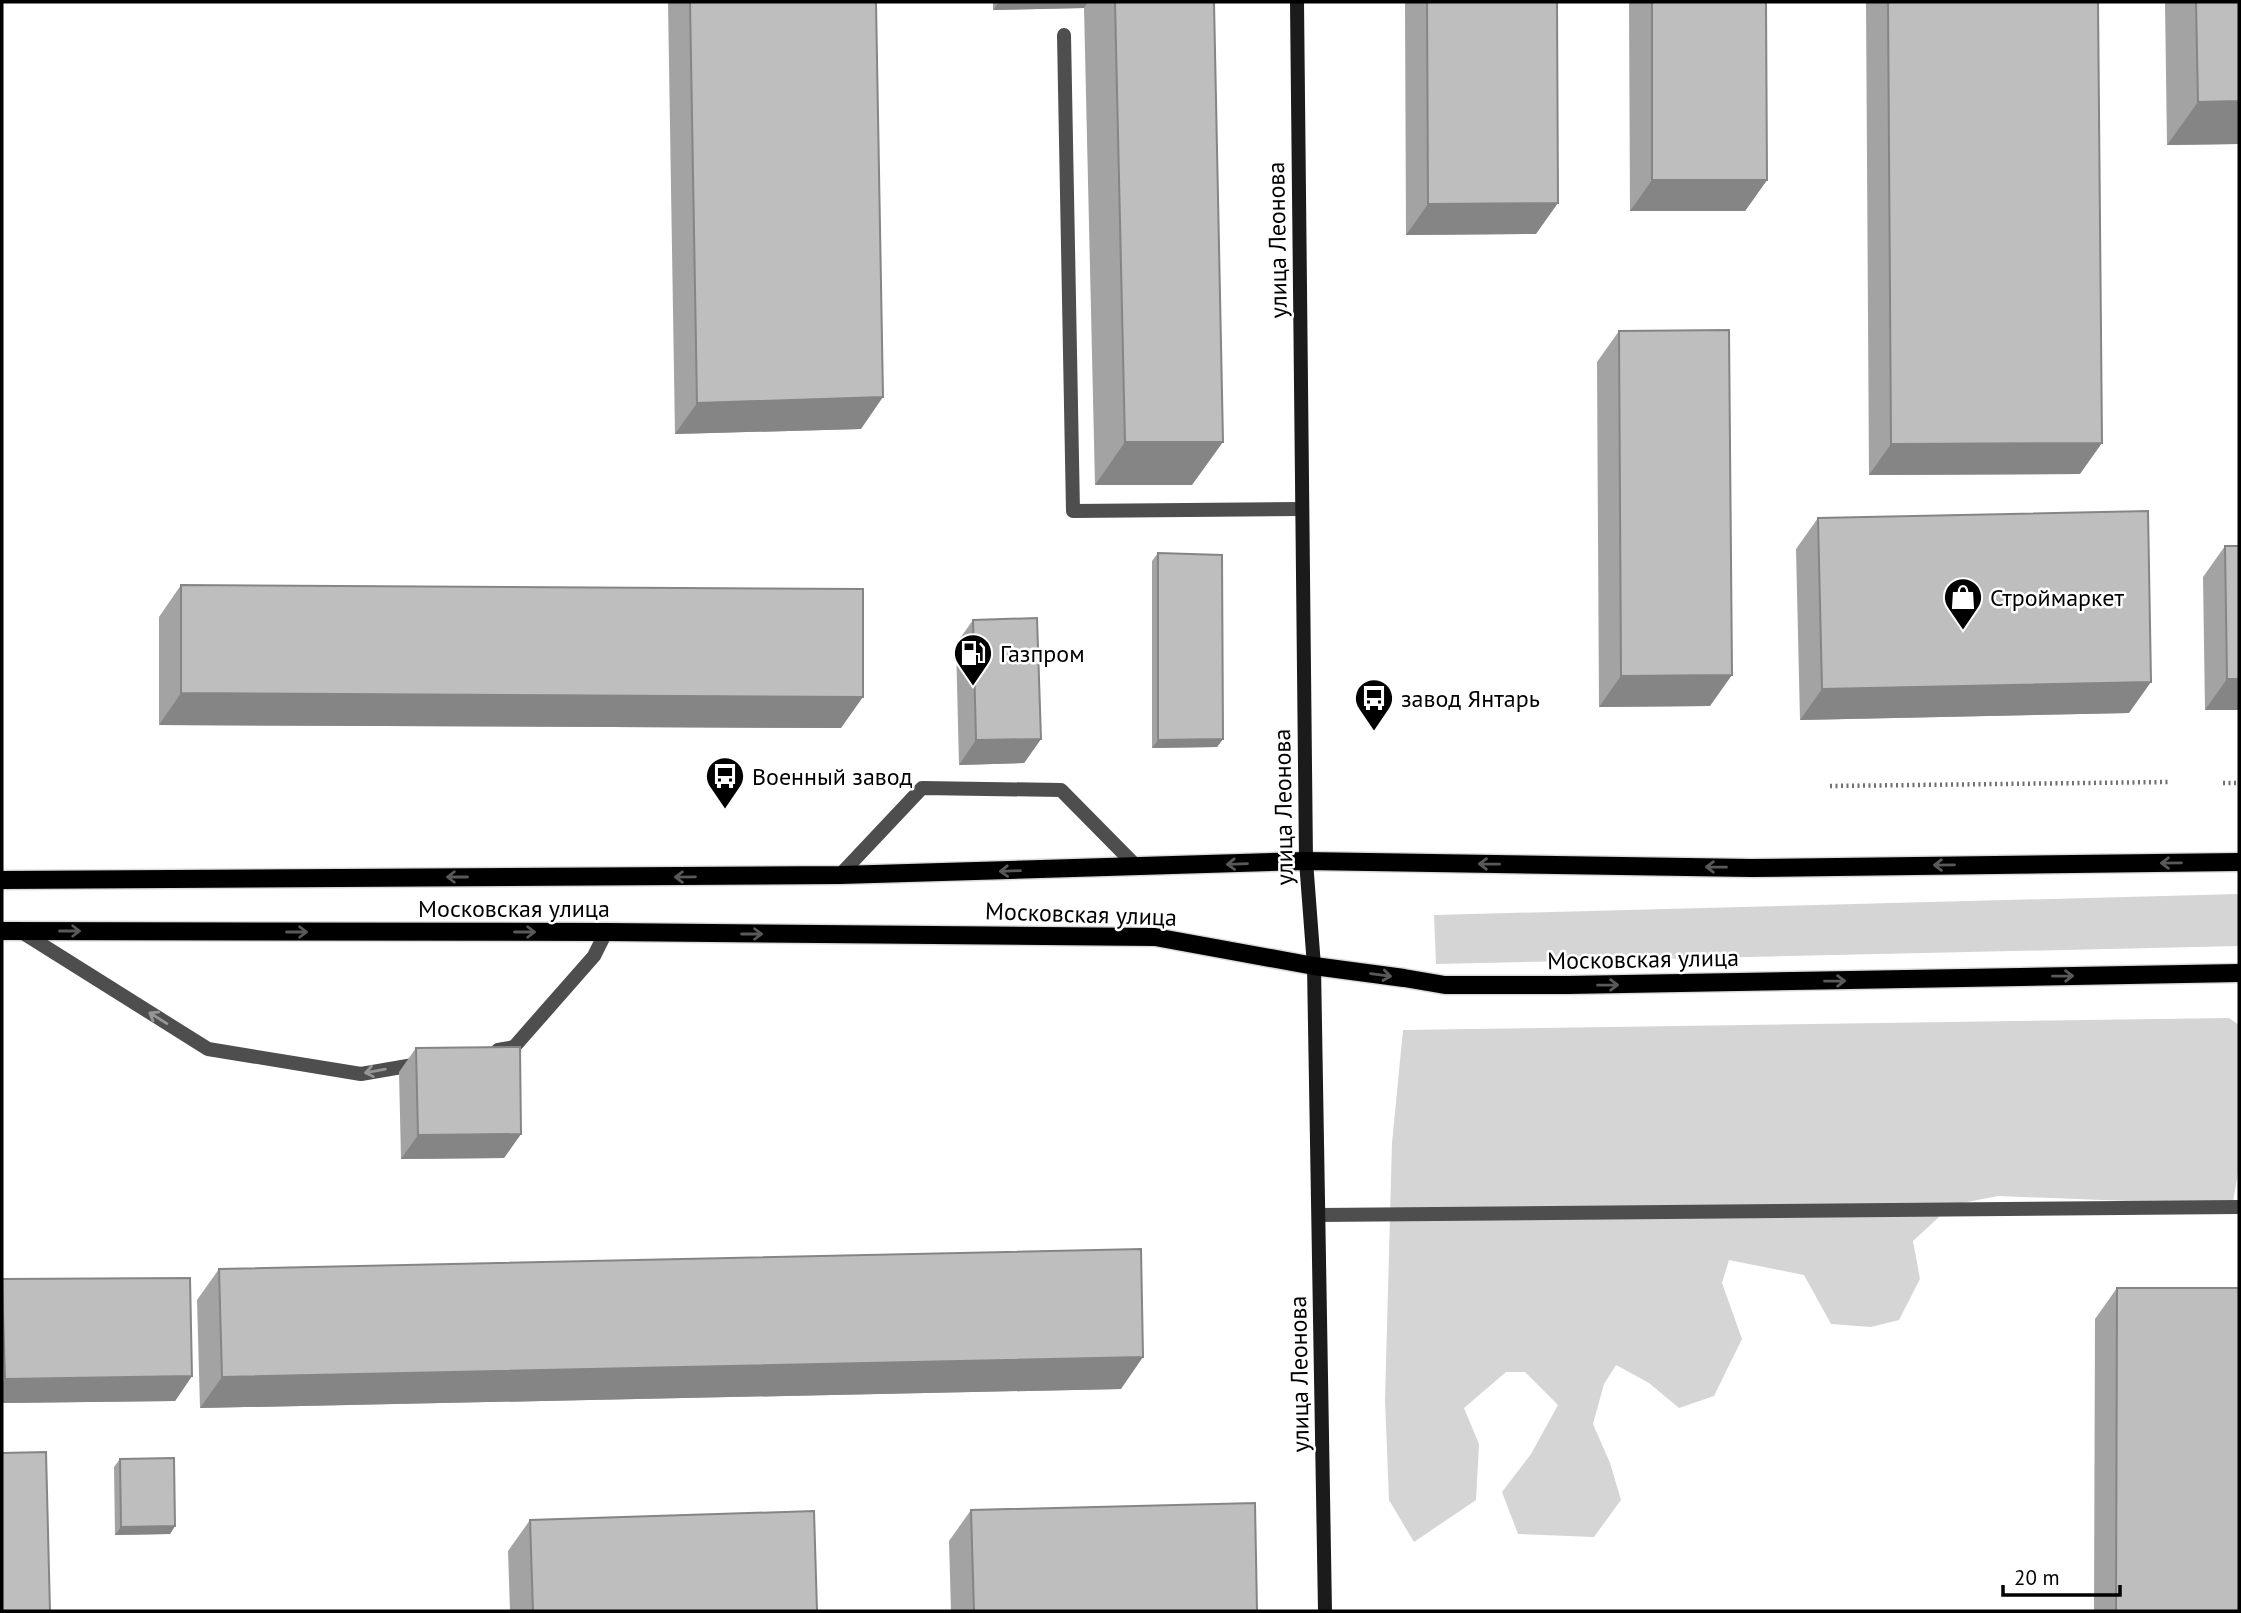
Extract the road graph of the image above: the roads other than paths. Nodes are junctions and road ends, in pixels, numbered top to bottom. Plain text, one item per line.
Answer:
1 (1297, 2) edge
2 (1064, 35) dead end
3 (1302, 509) junction
4 (1306, 861) junction
5 (2239, 862) edge
6 (1138, 867) junction
7 (840, 875) junction
8 (2, 880) edge
9 (11, 931) edge
10 (606, 932) junction
11 (1314, 966) junction
12 (2239, 973) edge
13 (489, 1051) edge
14 (438, 1060) edge
15 (2239, 1207) edge
16 (1320, 1214) junction
17 (1325, 1611) edge

1 - 3 street, улица Леонова
2 - 3 lane
3 - 4 street, улица Леонова
5 -> 4 main road, Московская улица
4 -> 6 main road, Московская улица
4 - 11 street, улица Леонова
6 -> 7 main road, Московская улица
6 - 7 lane
7 -> 8 main road, Московская улица
9 -> 10 main road, Московская улица
14 -> 9 lane
10 -> 11 main road, Московская улица
10 - 13 lane
11 -> 12 main road, Московская улица
11 - 16 street, улица Леонова
15 - 16 lane
16 - 17 street, улица Леонова

